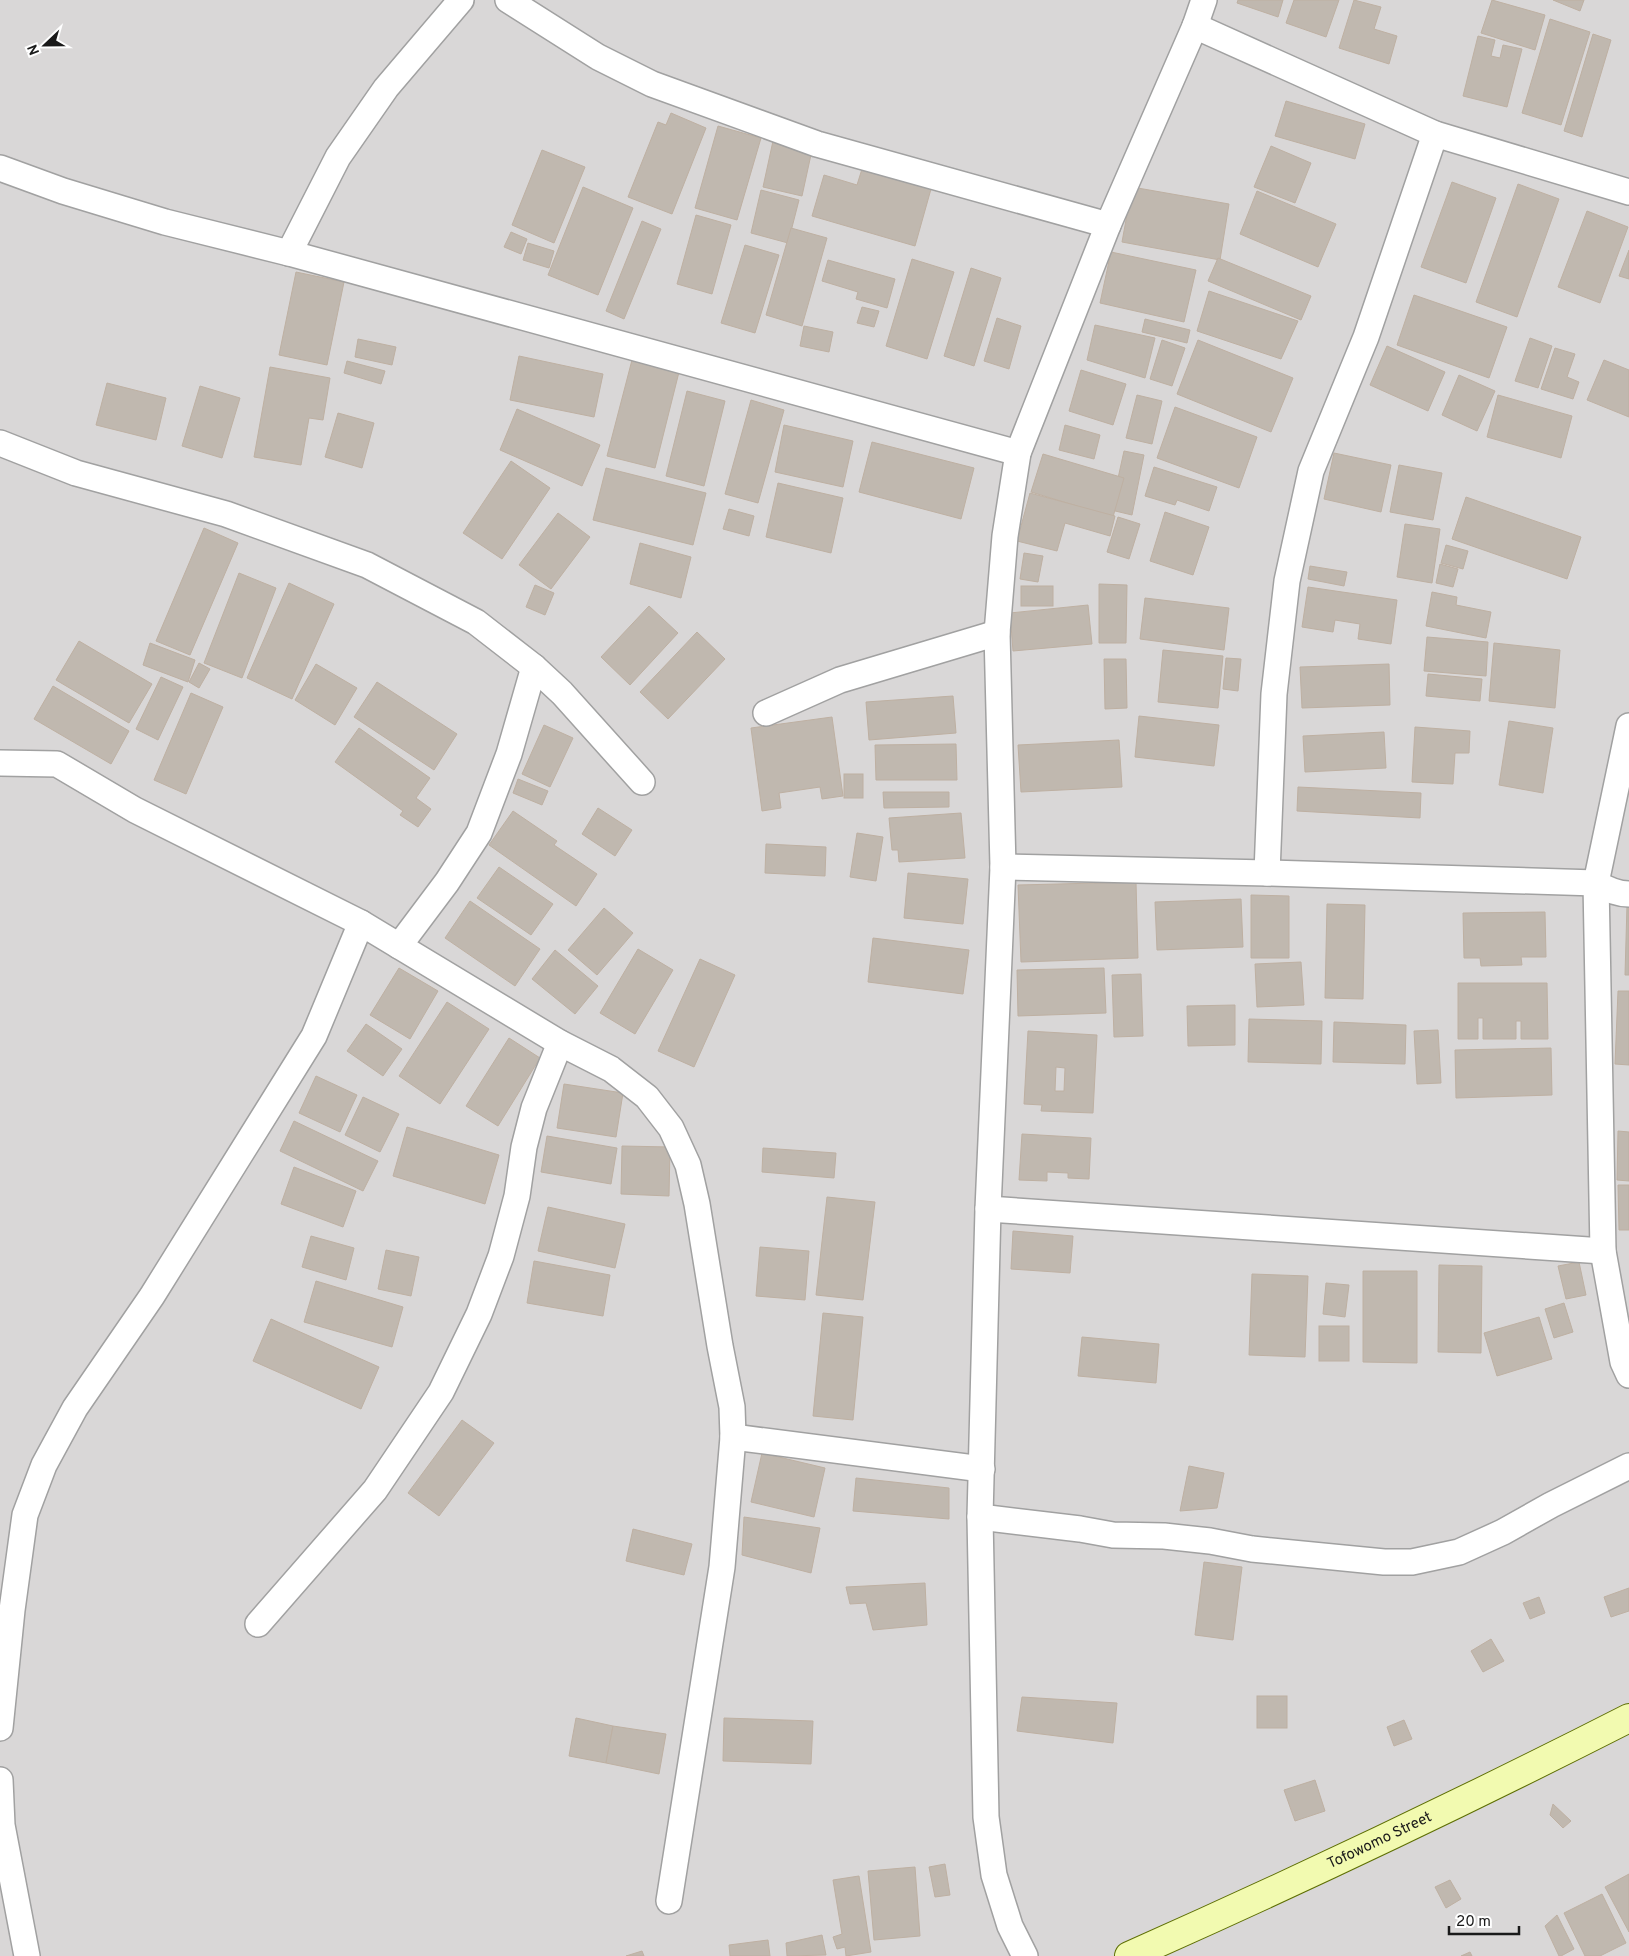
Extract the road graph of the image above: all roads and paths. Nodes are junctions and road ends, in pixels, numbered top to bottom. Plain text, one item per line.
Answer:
1 (461, 0) edge
2 (508, 0) edge
3 (1204, 0) edge
4 (1195, 26) junction
5 (1435, 134) junction
6 (0, 168) edge
7 (1629, 192) edge
8 (1108, 225) junction
9 (289, 253) junction
10 (0, 443) edge
11 (1018, 454) junction
12 (997, 633) junction
13 (534, 667) junction
14 (766, 713) dead end
15 (1629, 726) edge
16 (0, 763) edge
17 (642, 782) dead end
18 (1003, 867) junction
19 (1267, 873) junction
20 (1596, 883) junction
21 (1629, 894) edge
22 (361, 923) junction
23 (399, 946) junction
24 (560, 1043) junction
25 (988, 1209) junction
26 (1603, 1251) junction
27 (1629, 1374) edge
28 (733, 1437) junction
29 (1629, 1466) edge
30 (982, 1469) junction
31 (980, 1517) junction
32 (258, 1624) dead end
33 (2, 1695) edge
34 (1629, 1718) edge
35 (0, 1728) edge
36 (0, 1780) edge
37 (669, 1901) dead end
38 (27, 1956) edge
39 (1025, 1956) edge
40 (1129, 1956) edge

1 - 9 street
2 - 8 street
3 - 4 street
4 - 5 street
4 - 8 street
5 - 7 street
5 - 19 street
6 - 9 street
8 - 11 street
9 - 11 street
10 - 13 street
11 - 12 street
12 - 14 street
12 - 18 street
13 - 17 street
13 - 23 street
15 - 20 street
16 - 22 street
18 - 19 street
18 - 25 street
19 - 20 street
20 - 21 street
20 - 26 street
22 - 23 street
22 - 33 street
23 - 24 street
24 - 28 street
24 - 32 street
25 - 26 street
25 - 30 street
26 - 27 street
28 - 30 street
28 - 37 street
29 - 31 street
30 - 31 street
31 - 39 street
33 - 35 street
34 - 40 street, Tofowomo Street
36 - 38 street

